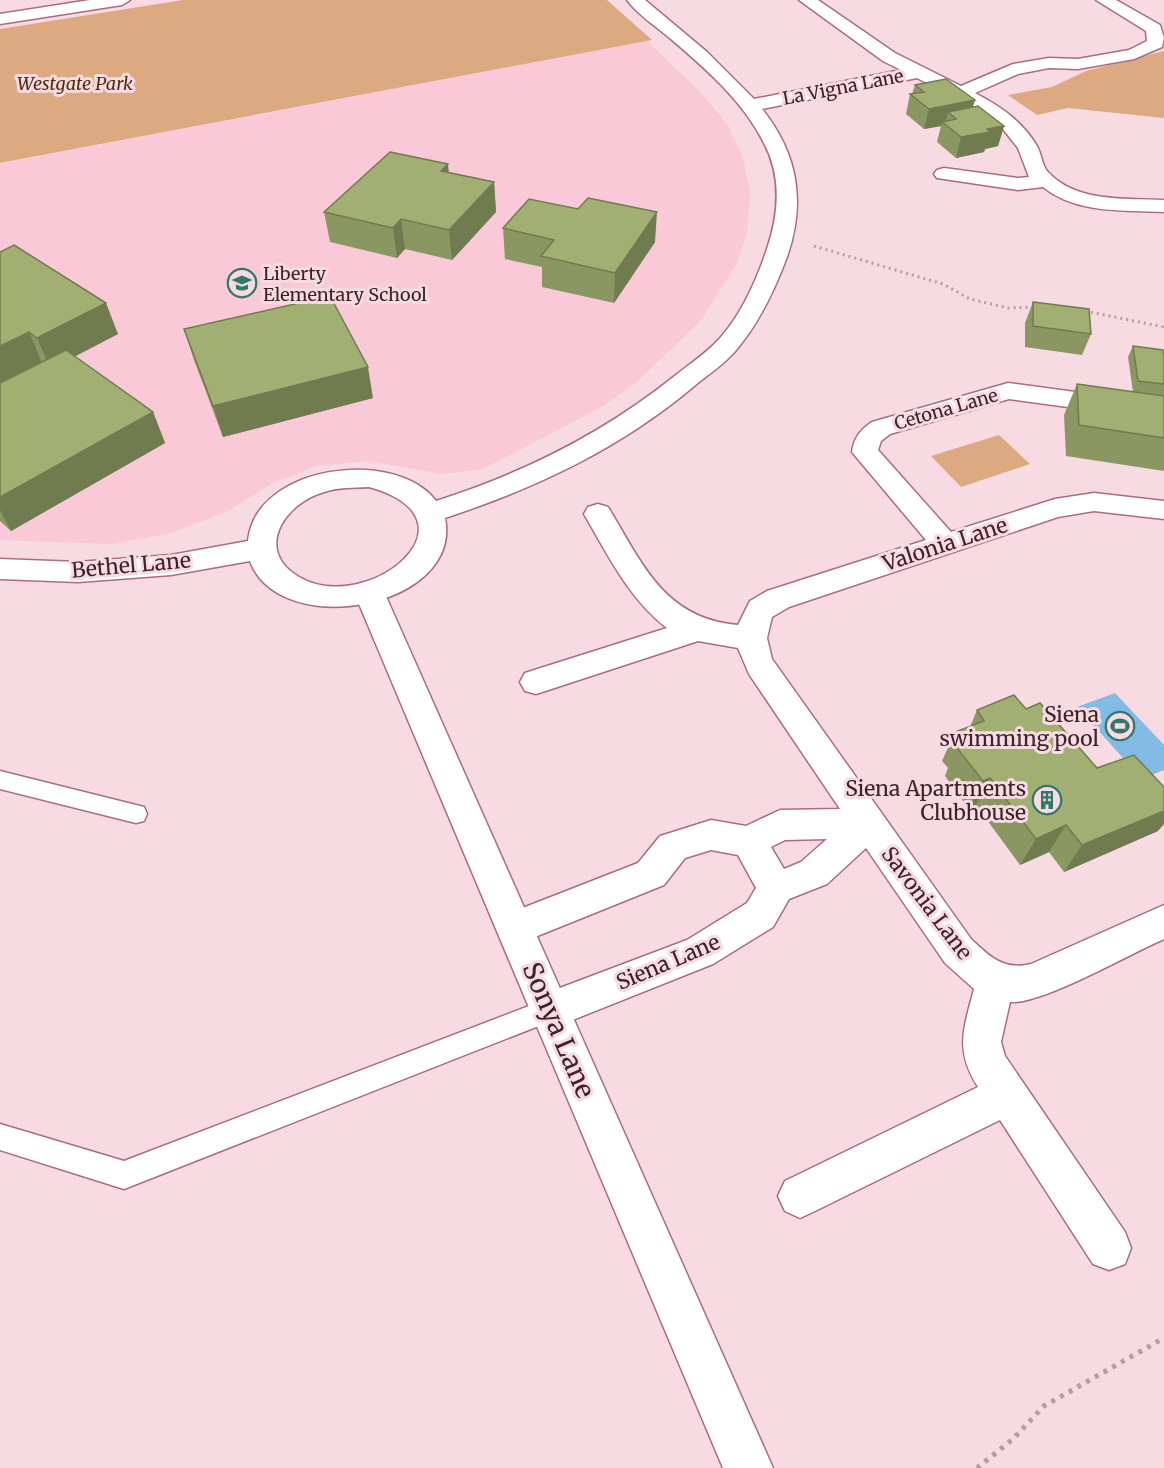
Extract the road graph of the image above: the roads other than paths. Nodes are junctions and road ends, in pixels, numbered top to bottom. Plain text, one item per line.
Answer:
1 (122, 0) edge
2 (635, 0) edge
3 (807, 0) edge
4 (1104, 0) edge
5 (0, 19) edge
6 (1078, 64) junction
7 (916, 73) junction
8 (1051, 81) dead end
9 (1017, 89) dead end
10 (965, 95) junction
11 (755, 110) junction
12 (944, 174) dead end
13 (1044, 181) junction
14 (1164, 206) edge
15 (1164, 412) edge
16 (1164, 510) edge
17 (429, 513) junction
18 (598, 514) dead end
19 (946, 544) junction
20 (261, 549) junction
21 (0, 568) edge
22 (369, 592) junction
23 (697, 630) junction
24 (752, 637) junction
25 (536, 682) dead end
26 (0, 780) edge
27 (136, 814) dead end
28 (868, 824) junction
29 (749, 842) junction
30 (776, 888) junction
31 (1164, 922) edge
32 (515, 928) junction
33 (995, 981) junction
34 (550, 1010) junction
35 (1005, 1096) junction
36 (3, 1144) edge
37 (800, 1196) dead end
38 (1108, 1248) dead end
39 (748, 1468) edge

1 - 5 street
2 - 11 street
3 - 7 street
4 - 6 street
6 - 8 street
6 - 10 street
7 - 10 street
7 - 11 street, La Vigna Lane
9 - 10 street
10 - 13 street
11 - 17 street
12 - 13 street
13 - 14 street
15 - 19 street, Cetona Lane
16 - 19 street, Valonia Lane
17 - 20 street
17 - 22 street
18 - 23 street
19 - 24 street, Valonia Lane
20 - 21 street, Bethel Lane
20 - 22 street
22 - 32 street, Sonya Lane
23 - 24 street
23 - 25 street
24 - 28 street, Savonia Lane
26 - 27 lane
28 - 29 street
28 - 30 street
28 - 33 street, Savonia Lane
29 - 30 street
29 - 32 street
30 - 34 street, Siena Lane
31 - 33 street
32 - 34 street, Sonya Lane
33 - 35 street
34 - 36 lane
34 - 39 street, Sonya Lane
35 - 37 street
35 - 38 street

